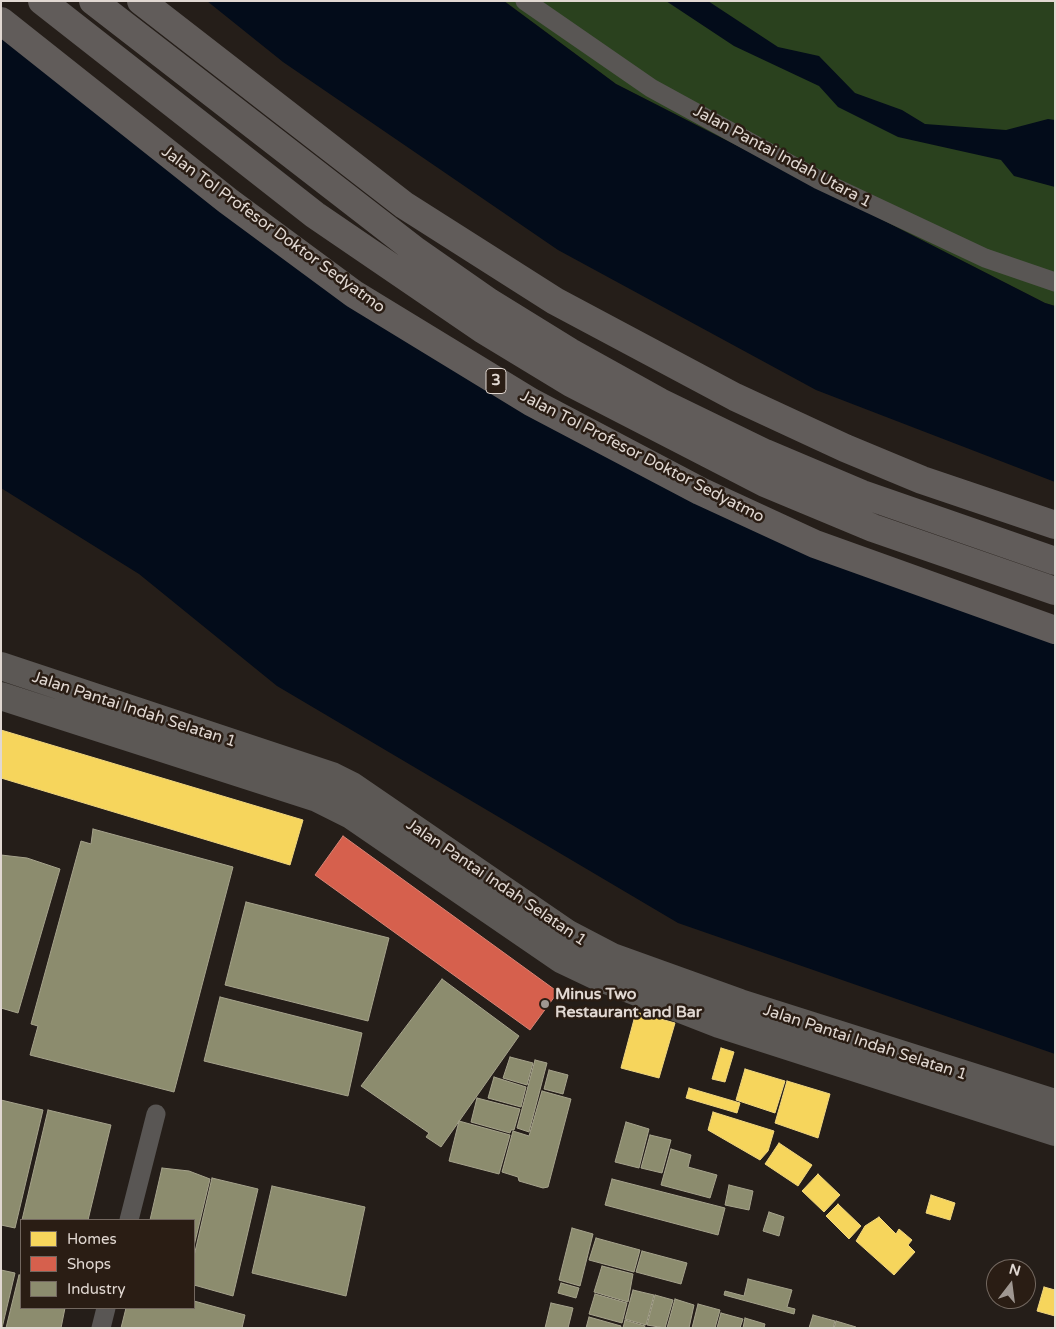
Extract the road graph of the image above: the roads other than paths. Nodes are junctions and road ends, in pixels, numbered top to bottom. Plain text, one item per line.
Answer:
1 (42, 1) edge
2 (94, 1) edge
3 (141, 1) edge
4 (525, 1) edge
5 (1, 21) edge
6 (1055, 282) edge
7 (1055, 525) edge
8 (1055, 561) edge
9 (1055, 591) edge
10 (1055, 630) edge
11 (1, 666) edge
12 (1, 696) edge
13 (626, 975) junction
14 (1055, 1103) edge
15 (156, 1114) dead end
16 (1055, 1132) edge
17 (128, 1219) edge
18 (106, 1309) edge
19 (101, 1328) edge

1 - 9 highway, Jalan Tol Profesor Doktor Sedyatmo / 3
2 - 8 highway
3 - 7 highway
4 - 6 street, Jalan Pantai Indah Utara 1
5 - 10 highway, Jalan Tol Profesor Doktor Sedyatmo / 3
11 - 13 street, Jalan Pantai Indah Selatan 1
12 - 13 street, Jalan Pantai Indah Selatan 1
13 - 14 street, Jalan Pantai Indah Selatan 1
13 - 16 street, Jalan Pantai Indah Selatan 1
15 - 17 street
18 - 19 street

